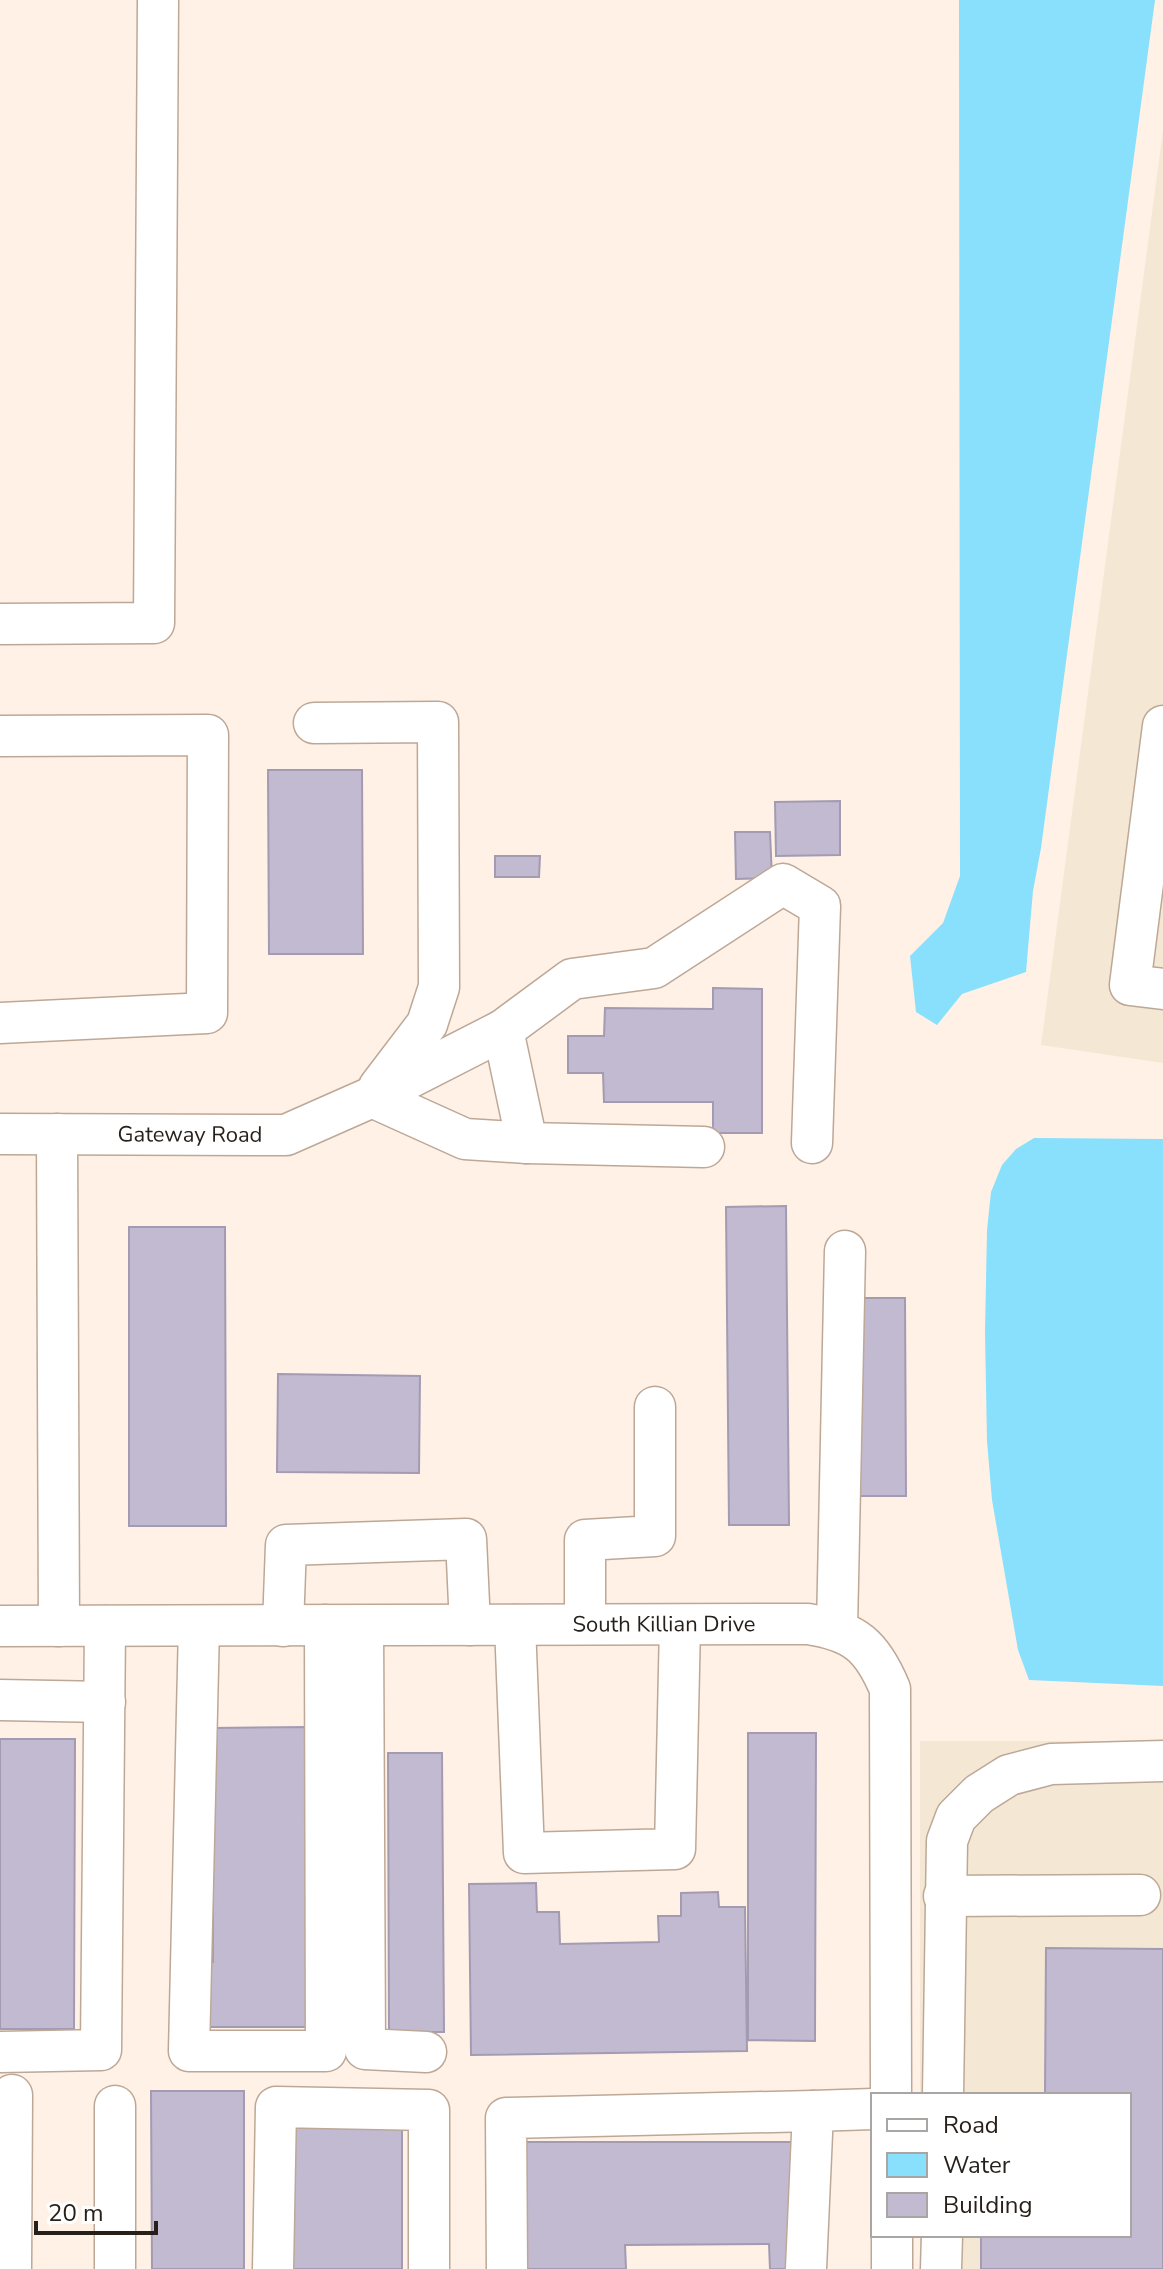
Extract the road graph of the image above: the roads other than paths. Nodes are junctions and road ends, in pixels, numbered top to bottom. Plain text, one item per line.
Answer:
1 (158, 0) edge
2 (0, 624) edge
3 (314, 723) dead end
4 (1163, 726) edge
5 (0, 736) edge
6 (1163, 989) edge
7 (0, 1023) edge
8 (503, 1030) junction
9 (372, 1097) junction
10 (0, 1134) edge
11 (57, 1134) junction
12 (527, 1143) junction
13 (812, 1143) dead end
14 (704, 1147) dead end
15 (845, 1251) dead end
16 (655, 1407) dead end
17 (585, 1624) junction
18 (470, 1625) junction
19 (515, 1625) junction
20 (680, 1625) junction
21 (0, 1626) edge
22 (59, 1626) junction
23 (105, 1626) junction
24 (199, 1626) junction
25 (283, 1626) junction
26 (344, 1626) junction
27 (837, 1628) junction
28 (0, 1700) edge
29 (105, 1702) junction
30 (1163, 1761) edge
31 (1140, 1895) dead end
32 (944, 1896) junction
33 (0, 2052) edge
34 (426, 2052) dead end
35 (891, 2093) edge
36 (943, 2093) edge
37 (12, 2095) dead end
38 (115, 2106) dead end
39 (871, 2109) edge
40 (813, 2111) junction
41 (892, 2237) edge
42 (942, 2237) edge
43 (11, 2269) edge
44 (115, 2269) edge
45 (273, 2269) edge
46 (429, 2269) edge
47 (507, 2269) edge
48 (806, 2269) edge
49 (892, 2269) edge
50 (941, 2269) edge

1 - 2 street
3 - 9 street
4 - 6 street
5 - 7 street
8 - 9 street, Gateway Road
8 - 12 street
8 - 13 street, Gateway Road
9 - 11 street, Gateway Road
9 - 12 street
10 - 11 street, Gateway Road
11 - 22 street
12 - 14 street
15 - 27 street
16 - 17 street
17 - 19 street, South Killian Drive
17 - 20 street, South Killian Drive
18 - 19 street, South Killian Drive
18 - 25 street
18 - 26 street, South Killian Drive
19 - 20 street
20 - 27 street, South Killian Drive
21 - 22 street, South Killian Drive
22 - 23 street, South Killian Drive
23 - 24 street, South Killian Drive
23 - 29 street
24 - 25 street, South Killian Drive
24 - 26 street
25 - 26 street, South Killian Drive
26 - 34 street
27 - 35 street, South Killian Drive
28 - 29 street
29 - 33 street
30 - 32 street
31 - 32 street
32 - 36 street
37 - 43 street
38 - 44 street
39 - 40 street
40 - 47 street
40 - 48 street
41 - 49 street
42 - 50 street
45 - 46 street

